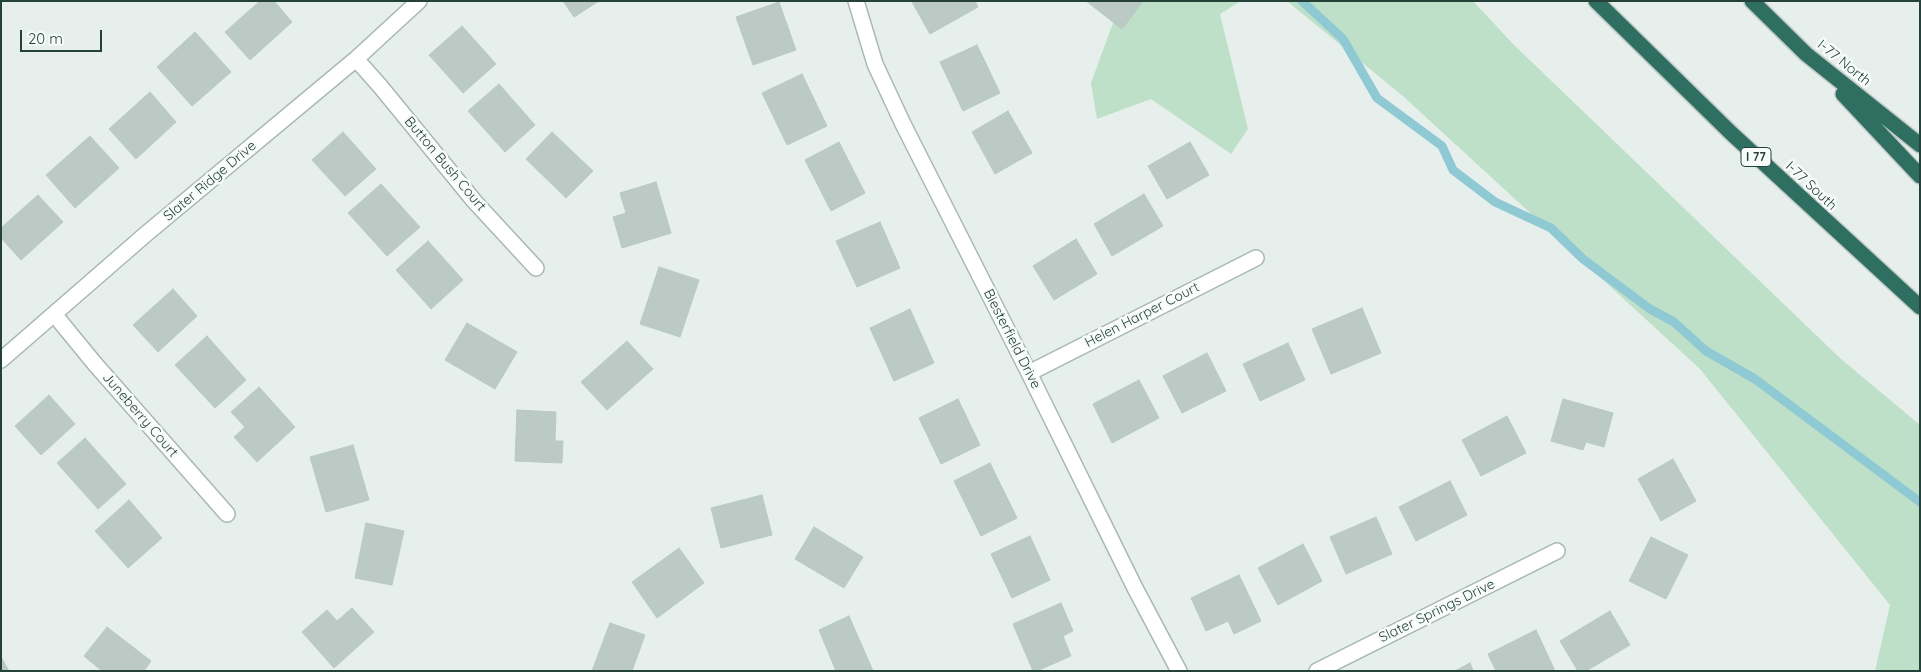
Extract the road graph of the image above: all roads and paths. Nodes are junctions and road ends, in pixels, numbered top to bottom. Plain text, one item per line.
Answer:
1 (419, 1) edge
2 (856, 1) edge
3 (1596, 1) edge
4 (1752, 1) edge
5 (1806, 54) junction
6 (356, 59) junction
7 (1920, 145) edge
8 (1920, 176) edge
9 (1256, 258) dead end
10 (536, 268) dead end
11 (1920, 307) edge
12 (54, 314) junction
13 (1, 360) edge
14 (1029, 372) junction
15 (227, 514) dead end
16 (1557, 551) dead end
17 (1179, 671) edge
18 (1316, 671) edge

1 - 6 street, Slater Ridge Drive
2 - 14 street, Biesterfield Drive
3 - 11 highway, I-77 South / I 77
4 - 5 highway, I-77 North
5 - 7 highway, I-77 North
5 - 8 highway
6 - 10 street, Button Bush Court
6 - 12 street, Slater Ridge Drive
9 - 14 street, Helen Harper Court
12 - 13 street, Slater Ridge Drive
12 - 15 street, Juneberry Court
14 - 17 street, Biesterfield Drive
16 - 18 street, Slater Springs Drive

